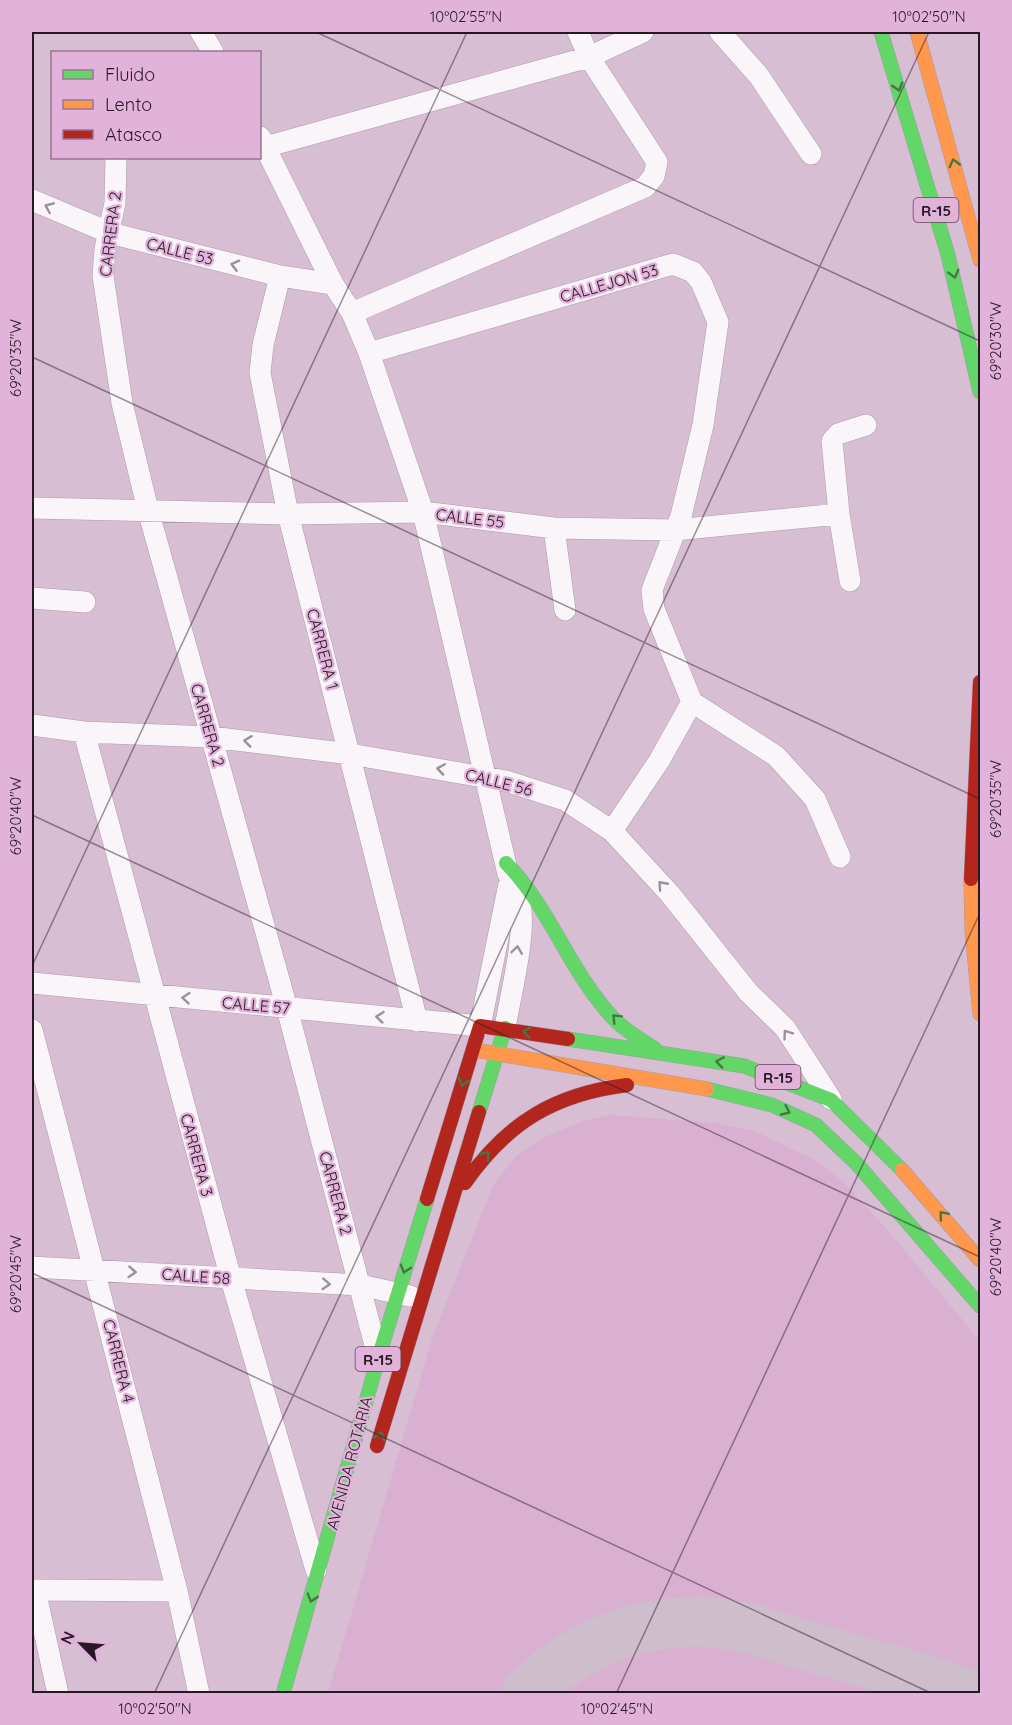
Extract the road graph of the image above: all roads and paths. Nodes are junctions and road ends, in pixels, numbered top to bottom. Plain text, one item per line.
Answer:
1 (201, 32) edge
2 (578, 32) edge
3 (643, 32) edge
4 (720, 32) edge
5 (881, 32) edge
6 (917, 32) edge
7 (212, 51) edge
8 (589, 57) junction
9 (262, 142) edge
10 (811, 154) dead end
11 (116, 159) edge
12 (32, 200) edge
13 (110, 233) junction
14 (981, 260) edge
15 (280, 276) junction
16 (333, 284) junction
17 (352, 313) junction
18 (369, 353) junction
19 (981, 392) edge
20 (866, 425) dead end
21 (32, 508) edge
22 (148, 510) junction
23 (423, 512) junction
24 (288, 514) junction
25 (839, 514) junction
26 (554, 528) junction
27 (675, 530) junction
28 (850, 581) dead end
29 (32, 598) edge
30 (85, 602) dead end
31 (566, 610) dead end
32 (981, 682) edge
33 (692, 702) junction
34 (32, 726) edge
35 (84, 732) junction
36 (211, 737) junction
37 (350, 754) junction
38 (485, 776) junction
39 (612, 831) junction
40 (840, 857) dead end
41 (508, 873) junction
42 (32, 984) edge
43 (153, 995) junction
44 (287, 1008) junction
45 (981, 1014) edge
46 (417, 1020) junction
47 (480, 1026) junction
48 (505, 1028) junction
49 (32, 1030) edge
50 (473, 1050) junction
51 (497, 1054) junction
52 (662, 1054) junction
53 (669, 1082) junction
54 (831, 1100) junction
55 (444, 1222) junction
56 (981, 1260) edge
57 (32, 1267) edge
58 (96, 1269) junction
59 (231, 1279) junction
60 (360, 1285) junction
61 (398, 1293) junction
62 (421, 1299) junction
63 (981, 1306) edge
64 (378, 1359) junction
65 (374, 1456) dead end
66 (318, 1576) junction
67 (33, 1584) edge
68 (177, 1591) junction
69 (58, 1694) edge
70 (199, 1694) edge
71 (283, 1694) edge

1 - 7 street
2 - 8 street
3 - 8 street
4 - 10 street
5 -> 19 main road, R-15
14 -> 6 main road, R-15
8 - 9 street
8 - 17 street
9 - 16 street
11 - 13 street, CARRERA 2
13 -> 12 street, CALLE 53
15 -> 13 street, CALLE 53
13 - 22 street, CARRERA 2
15 - 16 street, CALLE 53
15 - 24 street, CARRERA 1
16 - 17 street
17 - 18 street
18 - 23 street
18 - 27 street, CALLEJON 53
20 - 25 street
21 - 22 street, CALLE 55
22 - 24 street, CALLE 55
22 - 36 street, CARRERA 2
23 - 24 street, CALLE 55
23 - 26 street, CALLE 55
23 - 38 street
24 - 37 street, CARRERA 1
25 - 27 street, CALLE 55
25 - 28 street
26 - 27 street, CALLE 55
26 - 31 street
27 - 33 street, CALLEJON 53
29 - 30 street
32 - 45 main road
33 - 39 street
33 - 40 street
34 - 35 street, CALLE 56
35 - 36 street, CALLE 56
35 - 43 street, CARRERA 3
37 -> 36 street, CALLE 56
36 - 44 street, CARRERA 2
38 -> 37 street, CALLE 56
37 - 46 street, CARRERA 1
38 - 39 street, CALLE 56
38 - 41 street
54 -> 39 street, CALLE 56
41 - 47 street
48 -> 41 street
52 -> 41 main road
42 - 43 street, CALLE 57
44 -> 43 street, CALLE 57
43 - 59 street, CARRERA 3
46 -> 44 street, CALLE 57
44 - 60 street, CARRERA 2
46 - 47 street, CALLE 57
47 - 48 main road, R-15
47 - 50 main road, AVENIDA ROTARIA / R-15
48 - 51 main road, AVENIDA ROTARIA / R-15
52 -> 48 main road, R-15
49 - 58 street, CARRERA 4
50 - 51 main road, R-15
50 -> 61 main road, AVENIDA ROTARIA / R-15
51 - 53 main road, R-15
51 - 55 main road, AVENIDA ROTARIA / R-15
54 -> 52 main road, R-15
55 -> 53 main road
53 -> 63 main road, R-15
56 -> 54 main road, R-15
55 - 62 main road, AVENIDA ROTARIA / R-15
57 - 58 street, CALLE 58
58 -> 59 street, CALLE 58
58 - 68 street, CARRERA 4
59 -> 60 street, CALLE 58
59 - 66 street, CARRERA 3
60 - 61 street, CALLE 58
60 - 64 street, CARRERA 2
61 - 62 street, CALLE 58
61 - 64 main road, AVENIDA ROTARIA / R-15
65 -> 62 main road, AVENIDA ROTARIA / R-15
64 - 66 main road, AVENIDA ROTARIA / R-15
66 -> 71 main road, AVENIDA ROTARIA / R-15
67 - 68 street
67 - 69 street
68 - 70 street, CARRERA 4

